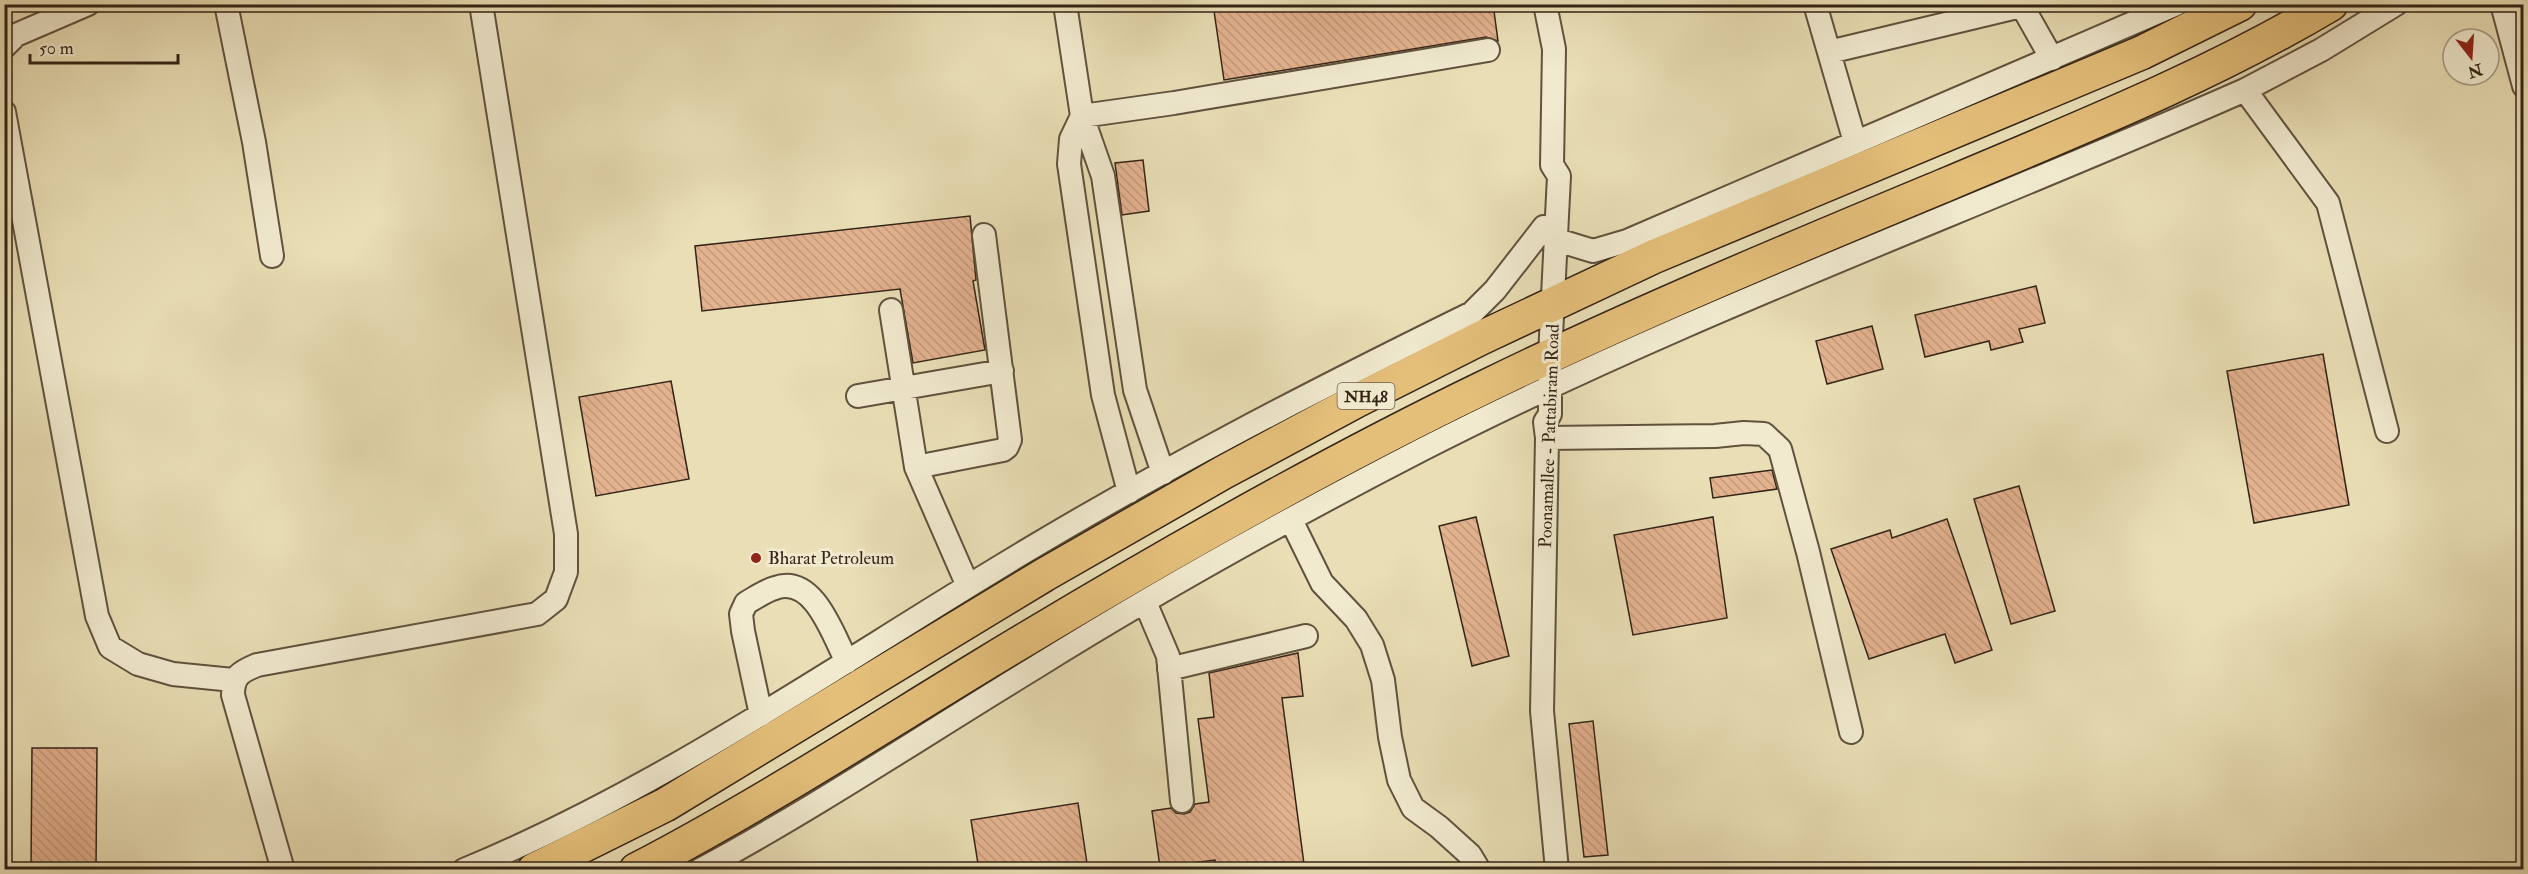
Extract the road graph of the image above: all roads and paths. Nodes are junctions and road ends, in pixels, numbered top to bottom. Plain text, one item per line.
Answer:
1 (88, 4) edge
2 (226, 4) edge
3 (481, 4) edge
4 (1065, 4) edge
5 (1545, 4) edge
6 (1815, 4) edge
7 (2177, 4) edge
8 (2240, 4) edge
9 (2331, 4) edge
10 (2396, 4) edge
11 (2502, 4) edge
12 (2021, 5) edge
13 (4, 47) edge
14 (1488, 50) dead end
15 (1829, 52) junction
16 (2052, 59) junction
17 (2523, 86) edge
18 (2245, 90) junction
19 (4, 112) edge
20 (1082, 116) junction
21 (1855, 142) junction
22 (1551, 233) junction
23 (984, 235) dead end
24 (1593, 251) junction
25 (272, 256) dead end
26 (1626, 270) junction
27 (1548, 306) junction
28 (891, 310) dead end
29 (1002, 371) junction
30 (1545, 374) junction
31 (903, 388) junction
32 (858, 396) dead end
33 (1546, 430) junction
34 (2387, 432) dead end
35 (916, 466) junction
36 (1163, 473) junction
37 (1130, 492) junction
38 (1291, 520) junction
39 (968, 586) junction
40 (1145, 602) junction
41 (1306, 636) dead end
42 (847, 662) junction
43 (1169, 669) junction
44 (233, 680) junction
45 (761, 715) junction
46 (1851, 732) dead end
47 (1182, 801) dead end
48 (284, 870) edge
49 (465, 870) edge
50 (534, 870) edge
51 (636, 870) edge
52 (700, 870) edge
53 (1479, 870) edge
54 (1557, 870) edge

1 - 13 street
2 - 25 street
3 - 44 street
4 - 20 street
5 - 22 street, Poonamallee - Pattabiram Road
6 - 15 street
7 - 16 street
8 - 26 highway, NH48
9 - 30 highway, NH48
10 - 18 street
11 - 17 street
12 - 15 street
12 - 16 street
14 - 20 street
15 - 21 street
16 - 21 street
18 - 30 street
18 - 34 street
19 - 44 street
20 - 36 street
20 - 37 street
21 - 24 street
22 - 24 street
22 - 27 street, Poonamallee - Pattabiram Road
22 - 36 street
23 - 29 street
24 - 26 street
26 - 27 highway, NH48
27 - 30 street, Poonamallee - Pattabiram Road
27 - 50 highway, NH48
28 - 31 street
29 - 31 street
29 - 35 street
30 - 33 street, Poonamallee - Pattabiram Road
30 - 38 street
30 - 51 highway, NH48
31 - 32 street
31 - 35 street
33 - 46 street
33 - 54 street, Poonamallee - Pattabiram Road
35 - 39 street
36 - 37 street
37 - 39 street
38 - 40 street
38 - 53 street
39 - 42 street
40 - 43 street
40 - 52 street
41 - 43 street
42 - 45 street
42 - 45 street
43 - 47 street
44 - 48 street
45 - 49 street

